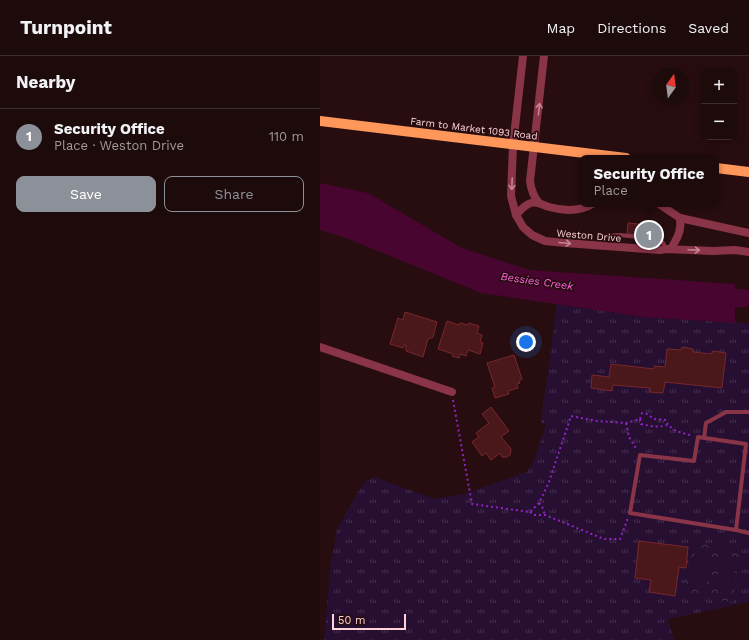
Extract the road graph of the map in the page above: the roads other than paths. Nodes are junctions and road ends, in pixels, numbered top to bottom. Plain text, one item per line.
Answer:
1 (523, 56) edge
2 (544, 56) edge
3 (320, 121) edge
4 (513, 145) junction
5 (534, 148) junction
6 (598, 155) edge
7 (719, 168) edge
8 (749, 172) edge
9 (539, 203) junction
10 (587, 207) edge
11 (664, 207) edge
12 (516, 215) junction
13 (680, 218) junction
14 (749, 233) edge
15 (648, 238) dead end
16 (659, 238) dead end
17 (595, 245) junction
18 (669, 249) junction
19 (749, 252) edge
20 (320, 348) edge
21 (452, 392) road end
22 (749, 412) edge
23 (704, 438) junction
24 (736, 530) junction
25 (749, 533) edge

1 - 4 street, Weston Drive
5 -> 2 street
3 - 4 main road, Farm to Market 1093 Road
4 - 5 main road, Farm to Market 1093 Road
4 -> 12 street, Weston Drive
5 - 6 main road, Farm to Market 1093 Road
5 - 9 street
7 - 8 main road
9 - 10 street
9 - 12 street
11 - 13 street
12 -> 17 street, Weston Drive
13 - 14 street
13 - 18 street
15 - 17 lane
16 - 18 lane
17 - 18 street, Weston Drive
18 -> 19 street, Weston Drive
20 - 21 street
22 - 23 lane
23 - 24 lane
23 - 24 lane
24 - 25 lane

